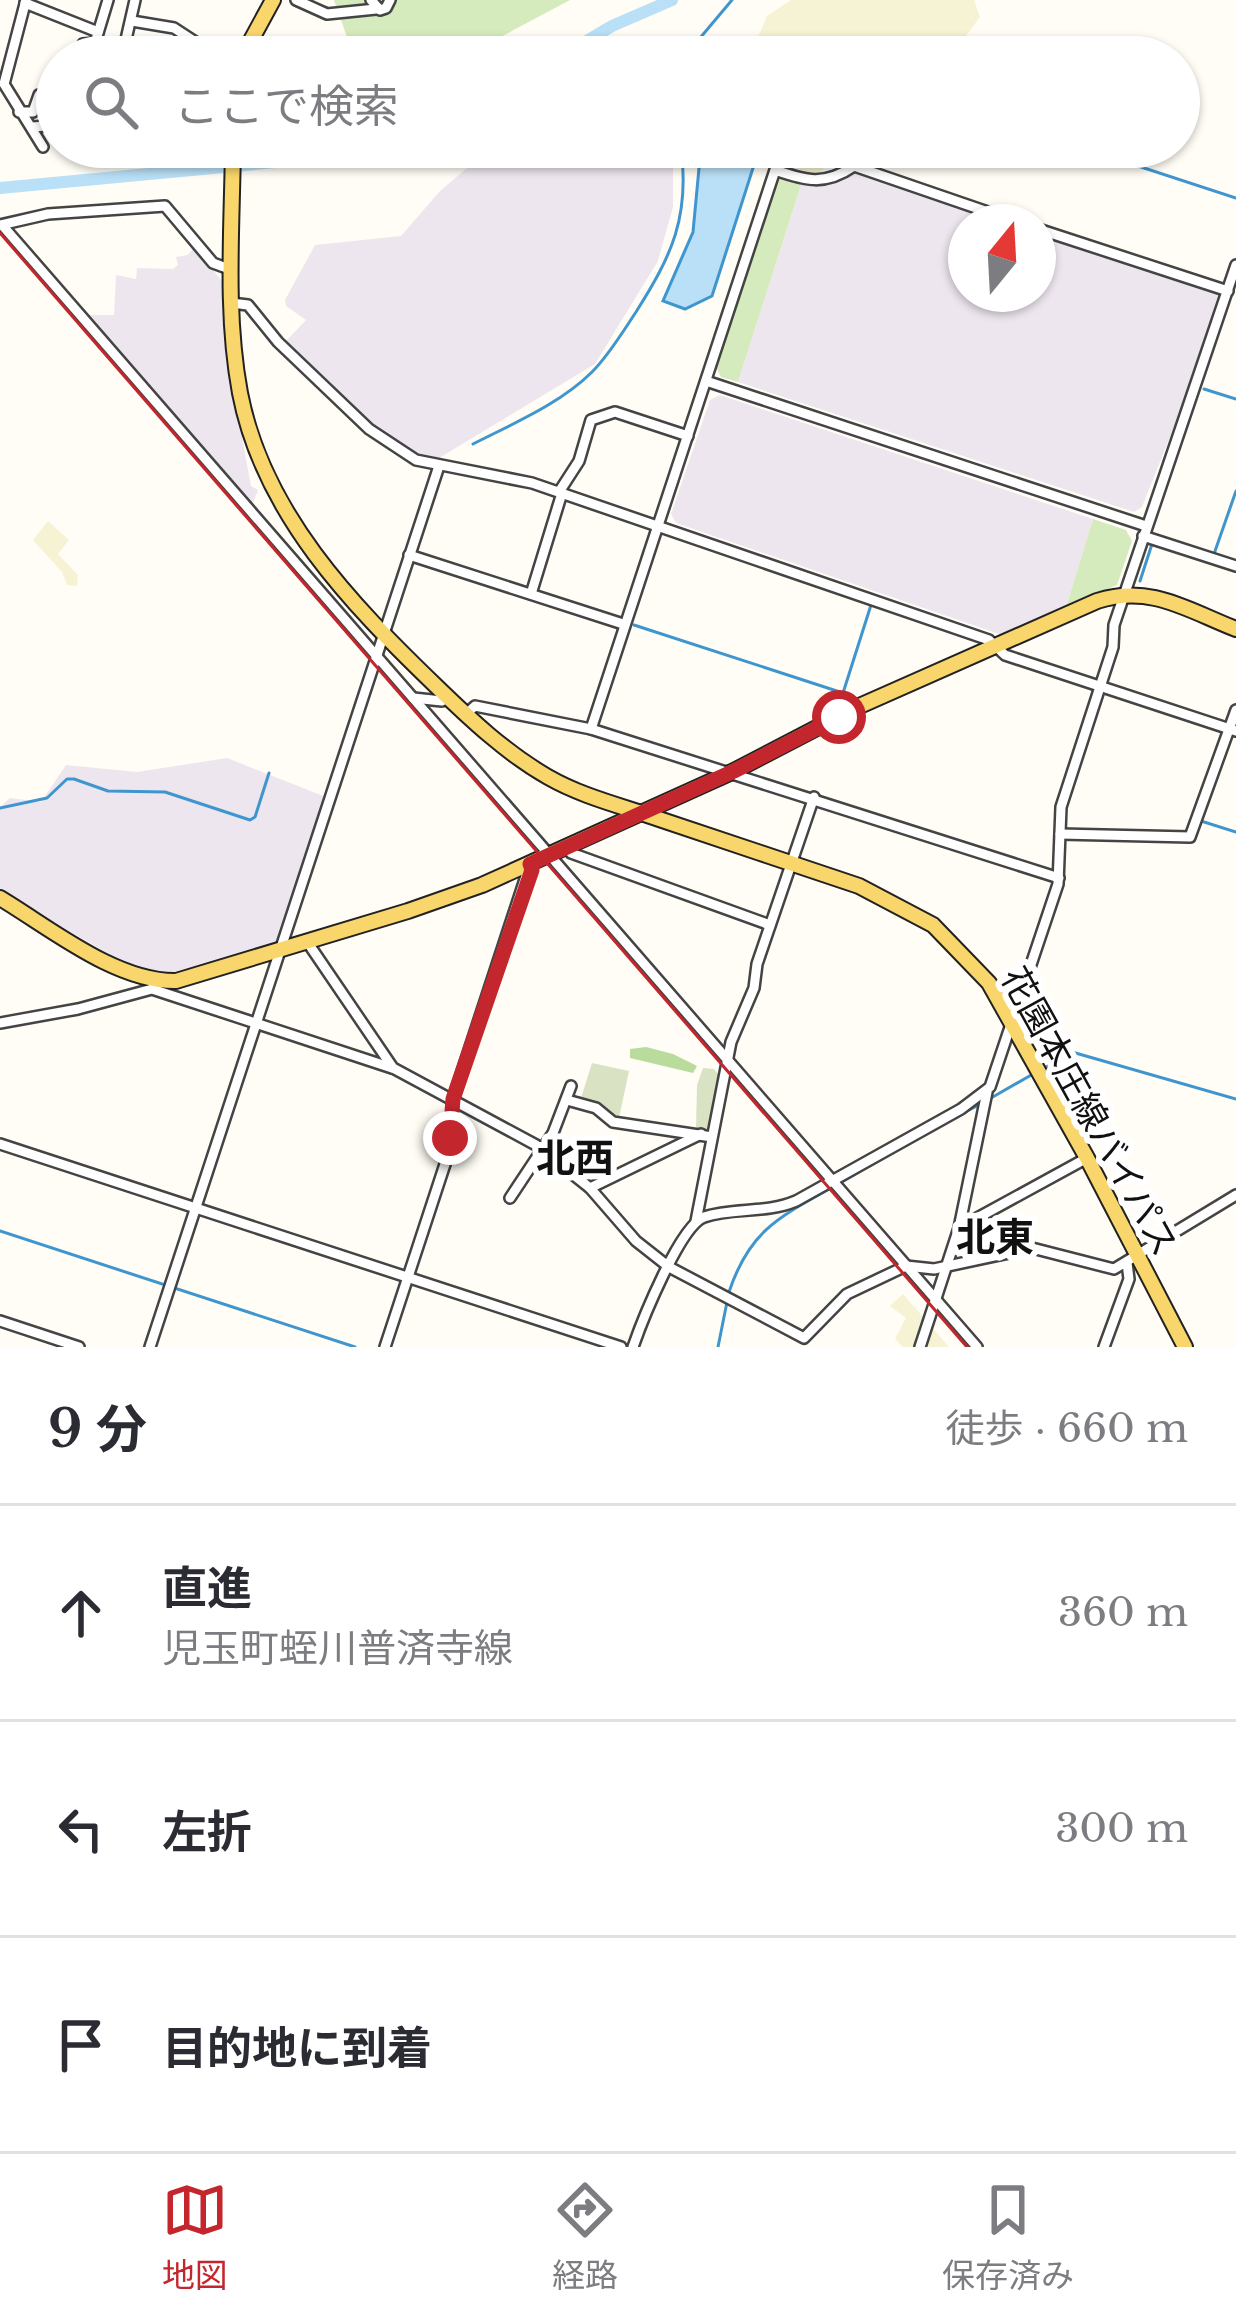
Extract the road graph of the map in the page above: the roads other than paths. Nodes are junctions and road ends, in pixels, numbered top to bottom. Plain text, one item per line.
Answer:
1 (108, 0) edge
2 (135, 0) edge
3 (273, 0) edge
4 (296, 0) edge
5 (390, 0) edge
6 (26, 2) edge
7 (371, 5) edge
8 (131, 21) junction
9 (92, 36) edge
10 (97, 36) edge
11 (126, 36) edge
12 (186, 36) edge
13 (253, 36) edge
14 (2, 83) edge
15 (36, 104) edge
16 (19, 112) junction
17 (32, 127) junction
18 (36, 127) edge
19 (36, 134) edge
20 (233, 168) edge
21 (851, 168) edge
22 (860, 168) edge
23 (965, 204) edge
24 (1, 225) edge
25 (1056, 235) edge
26 (1236, 266) edge
27 (232, 270) junction
28 (1228, 291) junction
29 (231, 302) junction
30 (706, 381) junction
31 (688, 436) junction
32 (439, 466) junction
33 (561, 493) junction
34 (658, 526) junction
35 (1145, 531) junction
36 (410, 555) junction
37 (1236, 566) edge
38 (531, 594) junction
39 (1124, 594) junction
40 (623, 624) junction
41 (1236, 629) edge
42 (384, 634) junction
43 (997, 645) junction
44 (376, 657) junction
45 (1099, 686) junction
46 (447, 696) junction
47 (412, 698) junction
48 (1236, 710) edge
49 (466, 714) junction
50 (591, 729) junction
51 (1232, 729) edge
52 (734, 771) junction
53 (681, 795) junction
54 (814, 797) junction
55 (607, 802) junction
56 (643, 813) junction
57 (613, 825) junction
58 (680, 826) junction
59 (1060, 834) junction
60 (567, 848) junction
61 (549, 854) junction
62 (791, 863) junction
63 (530, 864) junction
64 (1059, 878) junction
65 (0, 898) edge
66 (770, 925) junction
67 (308, 943) junction
68 (280, 951) junction
69 (152, 985) junction
70 (0, 1023) edge
71 (1012, 1023) junction
72 (255, 1024) junction
73 (727, 1058) junction
74 (393, 1068) junction
75 (571, 1085) dead end
76 (987, 1092) junction
77 (453, 1099) junction
78 (568, 1100) junction
79 (707, 1136) junction
80 (0, 1144) edge
81 (543, 1150) junction
82 (1087, 1158) junction
83 (832, 1181) junction
84 (590, 1188) junction
85 (1236, 1195) edge
86 (510, 1198) dead end
87 (196, 1208) junction
88 (696, 1221) junction
89 (959, 1228) junction
90 (1132, 1260) junction
91 (906, 1266) junction
92 (948, 1266) junction
93 (669, 1268) junction
94 (409, 1277) junction
95 (937, 1300) junction
96 (0, 1321) edge
97 (802, 1343) edge
98 (79, 1347) edge
99 (149, 1347) edge
100 (385, 1347) edge
101 (621, 1347) edge
102 (633, 1347) edge
103 (920, 1347) edge
104 (977, 1347) edge
105 (1105, 1347) edge
106 (1185, 1347) edge

1 - 10 street
2 - 8 street
3 - 13 main road
4 - 7 street
5 - 7 street
6 - 9 street
6 - 14 street
8 - 11 street
8 - 12 street
14 - 16 street
15 - 16 street
16 - 17 street
17 - 18 street
17 - 19 street
20 - 27 main road, 花園本庄線バイパス
21 - 30 street
22 - 23 street
24 - 27 street
24 - 44 street
25 - 28 street
26 - 28 street
27 - 29 main road, 花園本庄線バイパス
28 - 35 street
29 - 32 street
29 - 42 main road, 花園本庄線バイパス
30 - 31 street
30 - 35 street
31 - 33 street
31 - 34 street
32 - 33 street
32 - 36 street
33 - 34 street
33 - 38 street
34 - 40 street
34 - 43 street
35 - 37 street
35 - 39 street
36 - 38 street
36 - 42 street
38 - 40 street
39 - 41 main road
39 - 43 main road
39 - 45 street
40 - 50 street
42 - 44 street
42 - 46 main road, 花園本庄線バイパス
43 - 45 street
43 - 52 main road
44 - 47 street
44 - 68 street
45 - 51 street
45 - 59 street
46 - 47 street
46 - 49 main road, 花園本庄線バイパス
47 - 61 street
48 - 51 street
49 - 50 street
49 - 55 main road, 花園本庄線バイパス
50 - 52 street
51 - 59 street
52 - 53 main road
52 - 54 street
53 - 56 main road
53 - 58 main road
54 - 62 street
54 - 64 street
55 - 56 main road, 花園本庄線バイパス
55 - 57 main road
56 - 57 main road
56 - 58 main road, 花園本庄線バイパス
57 - 60 main road
58 - 62 main road, 花園本庄線バイパス
59 - 64 street
60 - 61 main road
60 - 66 street
61 - 63 main road
61 - 73 street
62 - 66 street
62 - 71 main road, 花園本庄線バイパス
63 - 67 main road
63 - 77 street
64 - 71 street
65 - 69 main road
66 - 73 street
67 - 68 main road
67 - 74 street
68 - 69 main road
68 - 72 street
69 - 70 street
69 - 72 street
71 - 76 street
71 - 82 main road, 花園本庄線バイパス
72 - 74 street
72 - 87 street
73 - 79 street
73 - 83 street
74 - 77 street
75 - 78 street
76 - 83 street
76 - 89 street
77 - 81 street
77 - 94 street
78 - 79 street
78 - 81 street
79 - 84 street
79 - 88 street
80 - 87 street
81 - 84 street
81 - 86 street
82 - 89 street
82 - 90 main road, 花園本庄線バイパス
83 - 88 street
83 - 91 street
84 - 93 street
85 - 90 street
87 - 94 street
87 - 99 street
88 - 93 street
89 - 92 street
90 - 92 street
90 - 105 street
90 - 106 main road, 花園本庄線バイパス
91 - 92 street
91 - 95 street
91 - 97 street
92 - 95 street
93 - 97 street
93 - 102 street
94 - 100 street
94 - 101 street
95 - 103 street
95 - 104 street
96 - 98 street

